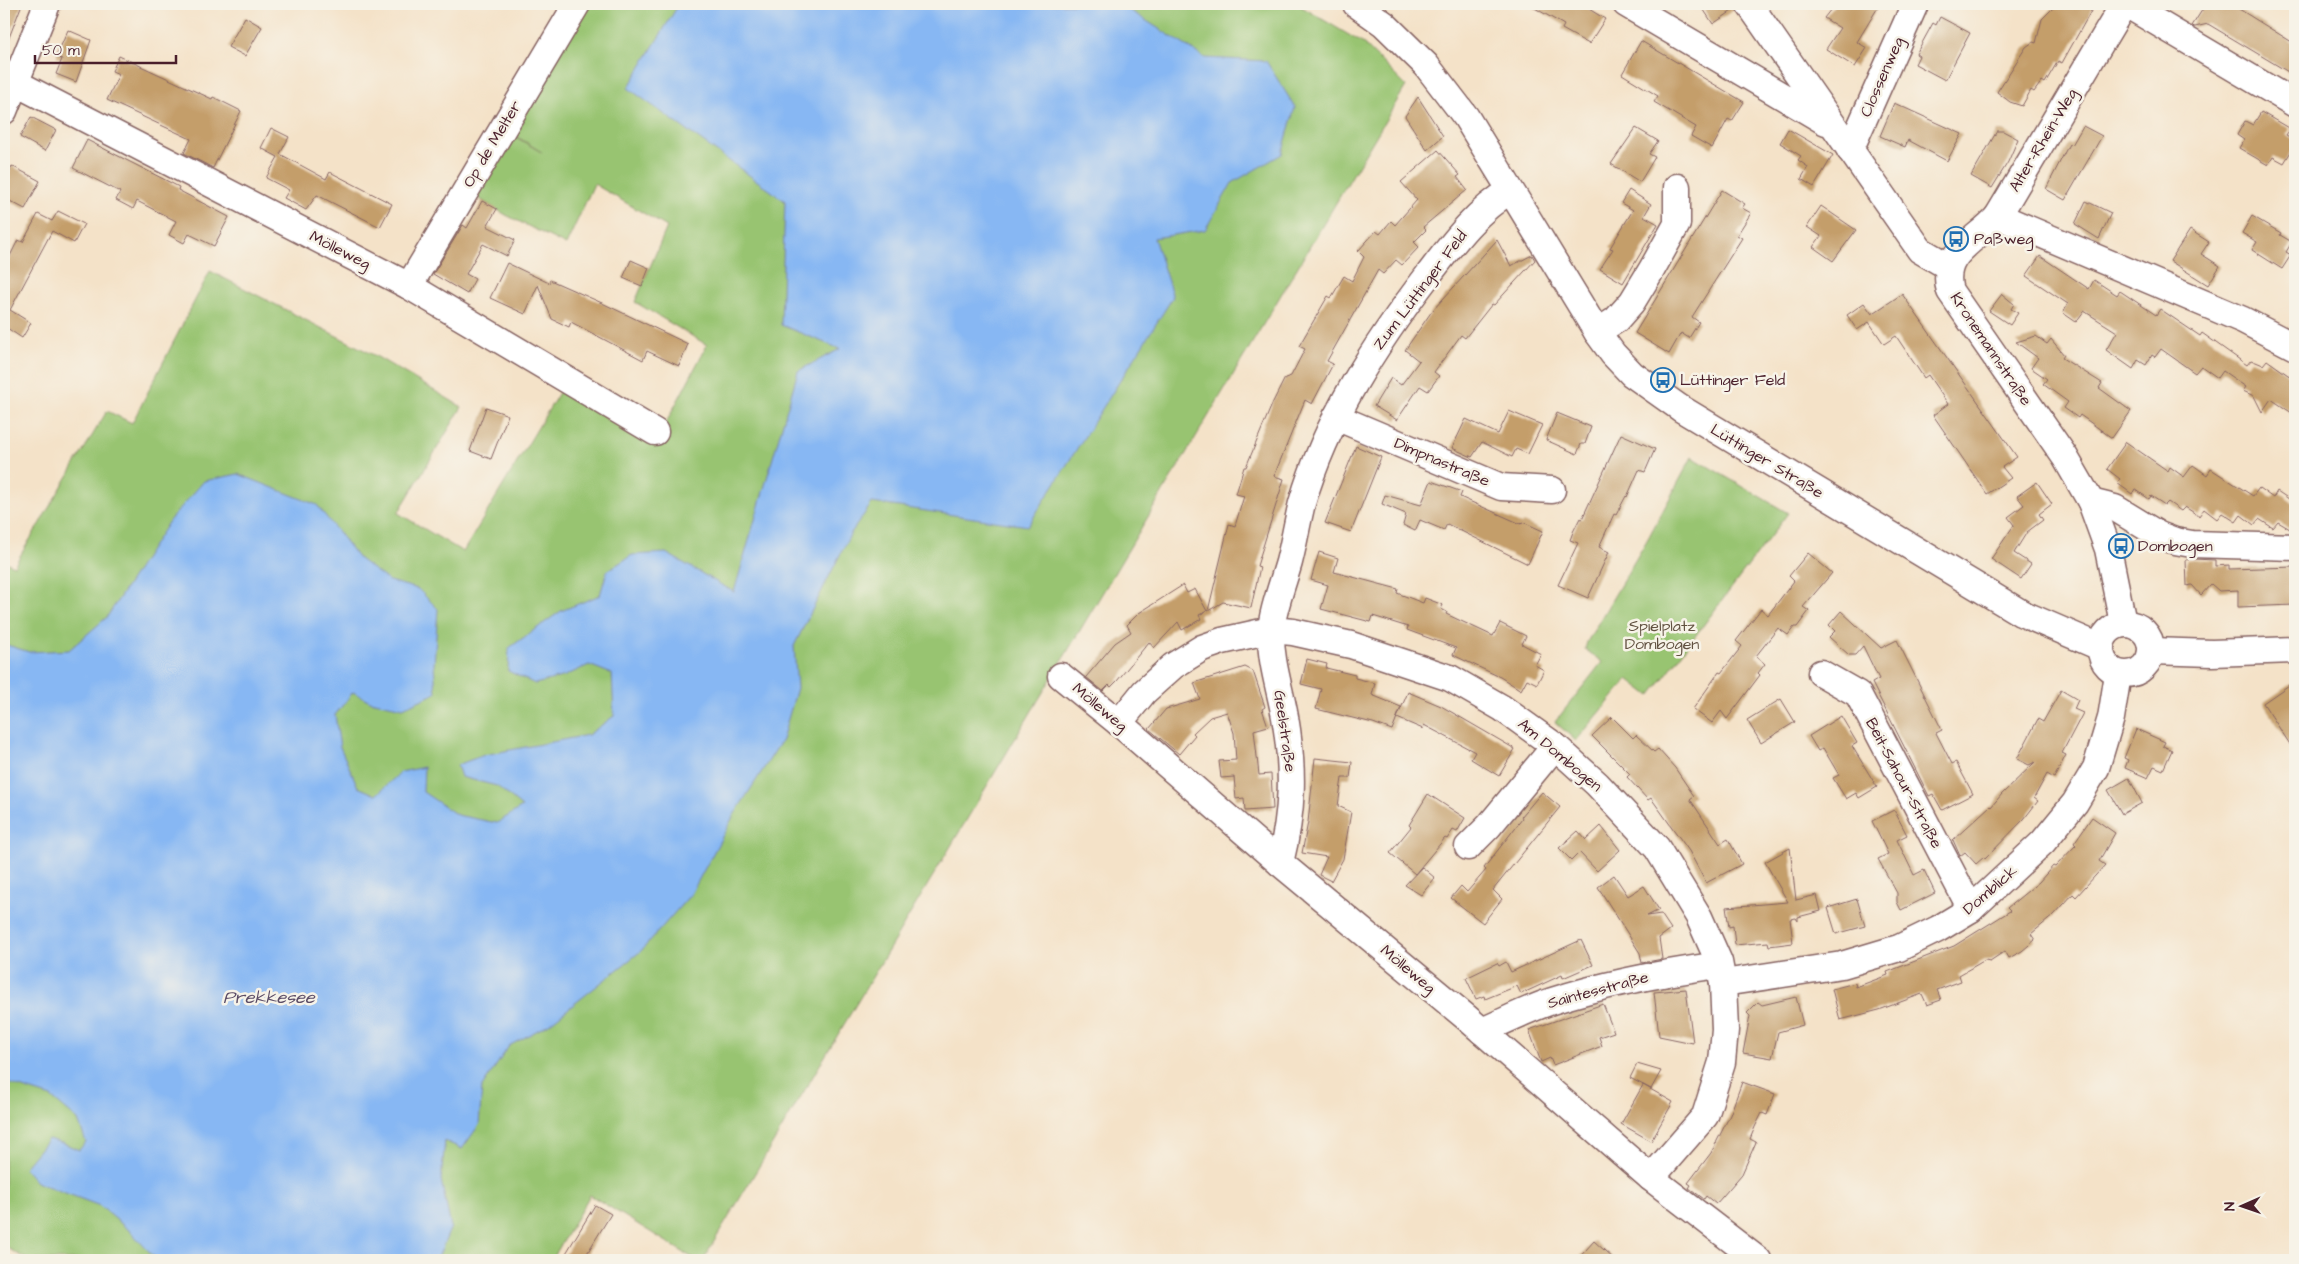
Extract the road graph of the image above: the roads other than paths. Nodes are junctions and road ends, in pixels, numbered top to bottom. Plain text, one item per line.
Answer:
1 (48, 4) edge
2 (577, 4) edge
3 (1356, 4) edge
4 (1626, 4) edge
5 (1749, 4) edge
6 (1915, 4) edge
7 (2125, 4) edge
8 (16, 83) junction
9 (2295, 104) edge
10 (4, 110) edge
11 (1833, 126) junction
12 (1850, 150) junction
13 (1677, 187) dead end
14 (1510, 191) junction
15 (1998, 216) junction
16 (1949, 267) junction
17 (409, 286) junction
18 (1597, 332) junction
19 (2295, 347) edge
20 (1336, 417) junction
21 (655, 432) dead end
22 (1552, 490) dead end
23 (2092, 502) junction
24 (2295, 547) edge
25 (2123, 623) junction
26 (1271, 630) junction
27 (2100, 647) junction
28 (2295, 650) edge
29 (2152, 651) junction
30 (1821, 673) dead end
31 (2118, 674) junction
32 (1061, 676) dead end
33 (1120, 723) junction
34 (1555, 746) junction
35 (1468, 847) dead end
36 (1280, 862) junction
37 (1971, 909) junction
38 (1721, 974) junction
39 (1482, 1031) junction
40 (1651, 1178) junction
41 (1758, 1260) edge

1 - 8 street
2 - 17 street, Op de Melter
3 - 14 street, Lüttinger Straße
4 - 11 street
5 - 11 street
6 - 12 street, Clossenweg
7 - 9 street
7 - 15 street, Alter-Rhein-Weg
8 - 10 street
8 - 17 street, Mölleweg
11 - 12 street
12 - 16 street
13 - 18 street
14 - 18 street, Lüttinger Straße
14 - 20 street, Zum Lüttinger Feld
15 - 16 street, Alter-Rhein-Weg
15 - 19 street
16 - 23 street, Kronemannstraße
17 - 21 street, Mölleweg
18 - 27 street, Lüttinger Straße
20 - 22 street, Dimpnastraße
20 - 26 street, Zum Lüttinger Feld
23 - 24 street
23 - 25 street, Kronemannstraße
25 - 27 street
25 - 29 street
26 - 33 street, Am Dombogen
26 - 34 street, Am Dombogen
26 - 36 street, Geelstraße
27 - 31 street
28 - 29 street
29 - 31 street
30 - 37 street, Beit-Sahour-Straße
31 - 37 street, Domblick
32 - 33 street, Mölleweg
33 - 36 street, Mölleweg
34 - 35 street
34 - 38 street, Am Dombogen
36 - 39 street, Mölleweg
37 - 38 street, Domblick
38 - 39 street, Saintesstraße
38 - 40 street, Am Dombogen
39 - 40 street, Mölleweg
40 - 41 street, Mölleweg

